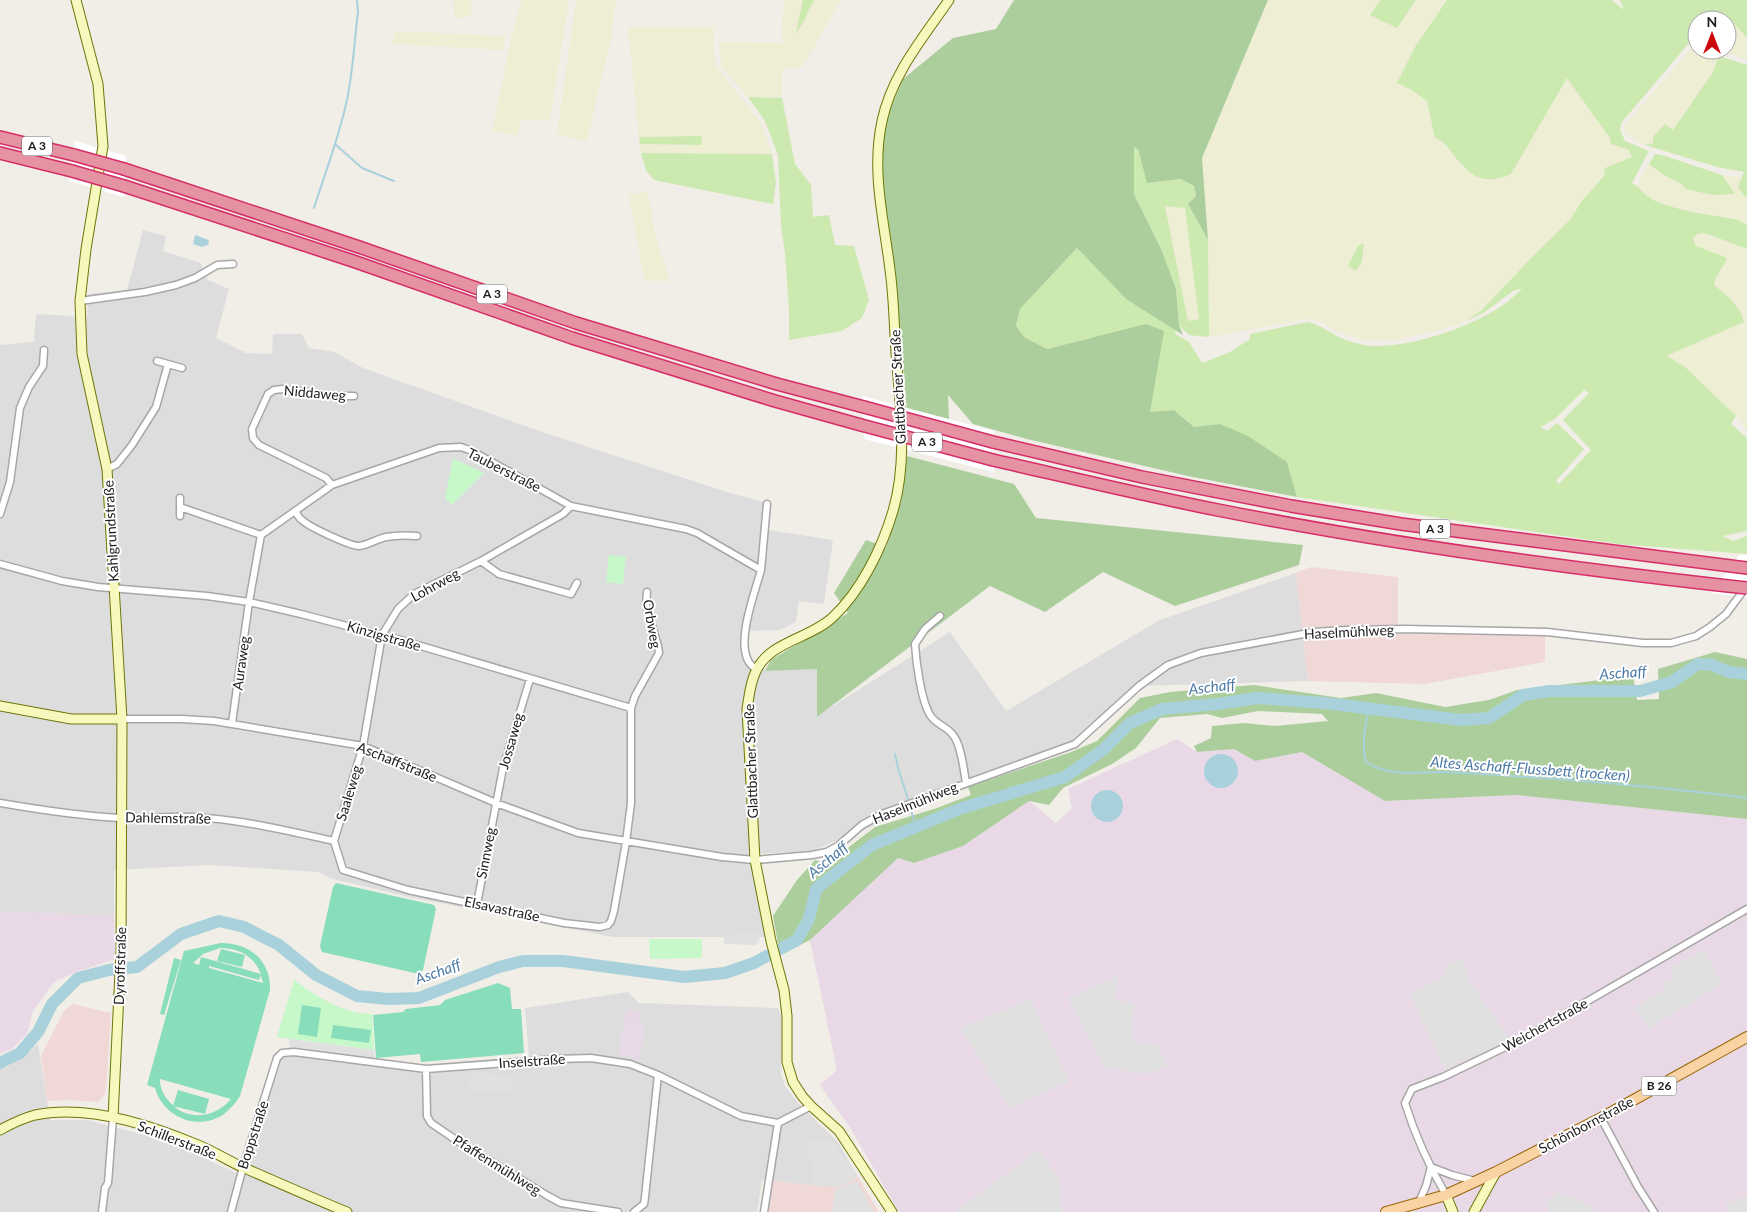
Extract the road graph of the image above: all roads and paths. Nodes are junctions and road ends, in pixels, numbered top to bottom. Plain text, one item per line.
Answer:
1 (76, 0) edge
2 (948, 0) edge
3 (0, 137) edge
4 (0, 153) edge
5 (233, 264) dead end
6 (80, 301) junction
7 (44, 350) dead end
8 (157, 361) dead end
9 (168, 364) junction
10 (182, 368) dead end
11 (354, 396) dead end
12 (107, 469) junction
13 (332, 485) junction
14 (180, 498) dead end
15 (767, 504) dead end
16 (571, 506) junction
17 (180, 508) junction
18 (295, 511) junction
19 (0, 514) edge
20 (180, 516) dead end
21 (260, 535) junction
22 (417, 536) dead end
23 (481, 560) junction
24 (0, 564) edge
25 (1747, 568) edge
26 (761, 570) junction
27 (577, 583) dead end
28 (1747, 586) edge
29 (114, 589) junction
30 (647, 592) dead end
31 (249, 602) junction
32 (940, 616) dead end
33 (382, 635) junction
34 (756, 670) junction
35 (530, 679) junction
36 (0, 706) edge
37 (631, 708) junction
38 (122, 719) junction
39 (232, 723) junction
40 (363, 746) junction
41 (966, 783) junction
42 (0, 803) edge
43 (496, 803) junction
44 (123, 818) junction
45 (334, 841) junction
46 (626, 842) junction
47 (755, 860) junction
48 (477, 904) junction
49 (1747, 908) edge
50 (1747, 1037) edge
51 (277, 1058) joint
52 (426, 1069) junction
53 (658, 1075) junction
54 (811, 1106) junction
55 (113, 1118) junction
56 (1601, 1118) junction
57 (778, 1123) junction
58 (0, 1130) edge
59 (243, 1167) junction
60 (1431, 1167) junction
61 (1496, 1172) junction
62 (1477, 1182) junction
63 (1446, 1195) junction
64 (1419, 1202) junction
65 (102, 1212) edge
66 (231, 1212) edge
67 (347, 1212) edge
68 (618, 1212) edge
69 (634, 1212) edge
70 (764, 1212) edge
71 (892, 1212) edge
72 (1386, 1212) edge
73 (1410, 1212) edge
74 (1454, 1212) edge
75 (1474, 1212) edge
76 (1654, 1212) edge

1 - 6 main road, Kahlgrundstraße
2 - 34 main road, Glattbacher Straße
3 - 25 highway, A 3, bridge
4 - 28 highway, A 3, bridge
5 - 6 street
6 - 12 main road, Kahlgrundstraße
7 - 19 street
8 - 9 street
9 - 10 street
9 - 12 street
11 - 13 street, Niddaweg
12 - 29 main road, Kahlgrundstraße
13 - 16 street, Tauberstraße
13 - 18 street, Tauberstraße
14 - 17 street
15 - 26 street
16 - 23 street, Lohrweg
16 - 26 street, Tauberstraße
17 - 20 street
17 - 21 street
18 - 21 street, Tauberstraße
18 - 22 street
21 - 31 street
23 - 27 street
23 - 33 street, Lohrweg
24 - 29 street, Kinzigstraße
26 - 34 street
28 - 41 street, Haselmühlweg
29 - 31 street, Kinzigstraße
29 - 38 main road, Kahlgrundstraße
30 - 37 street, Orbweg
31 - 33 street, Kinzigstraße
31 - 39 street, Auraweg
32 - 41 street, Haselmühlweg
33 - 35 street, Kinzigstraße
33 - 40 street, Lohrweg
34 - 47 main road, Glattbacher Straße
35 - 37 street, Kinzigstraße
35 - 43 street, Jossaweg
36 - 38 main road, Aschaffstraße
37 - 46 street
38 - 39 street, Aschaffstraße
38 - 44 main road, Dyroffstraße
39 - 40 street, Aschaffstraße
40 - 43 street, Aschaffstraße
40 - 45 street, Saaleweg
41 - 47 street, Haselmühlweg
42 - 44 street, Dahlemstraße
43 - 46 street, Aschaffstraße
43 - 48 street, Sinnweg
44 - 45 street, Dahlemstraße
44 - 55 main road, Dyroffstraße
45 - 48 street, Elsavastraße
46 - 47 street, Aschaffstraße
46 - 48 street, Elsavastraße
47 - 54 main road, Glattbacher Straße
49 - 60 street, Weichertstraße
50 - 56 main road, Schönbornstraße / B 26
51 - 52 street, Inselstraße
51 - 59 street, Boppstraße
52 - 53 street, Inselstraße
52 - 68 street, Pfaffenmühlweg
53 - 57 street, Inselstraße
53 - 69 street
54 - 57 street
54 - 71 main road, Glattbacher Straße
55 - 58 main road, Schillerstraße
55 - 59 main road, Schillerstraße
55 - 65 street, Dyroffstraße
56 - 61 main road, Schönbornstraße / B 26
56 - 76 street
57 - 70 street
59 - 66 street, Boppstraße
59 - 67 main road, Schillerstraße
60 - 62 street
60 - 63 street, Weichertstraße
60 - 64 street
61 - 62 main road, Schönbornstraße / B 26
61 - 75 main road
62 - 63 main road, Schönbornstraße / B 26
63 - 64 main road, Schönbornstraße
63 - 73 main road, Schönbornstraße
63 - 74 main road, Weichertstraße
64 - 72 main road, Schönbornstraße

